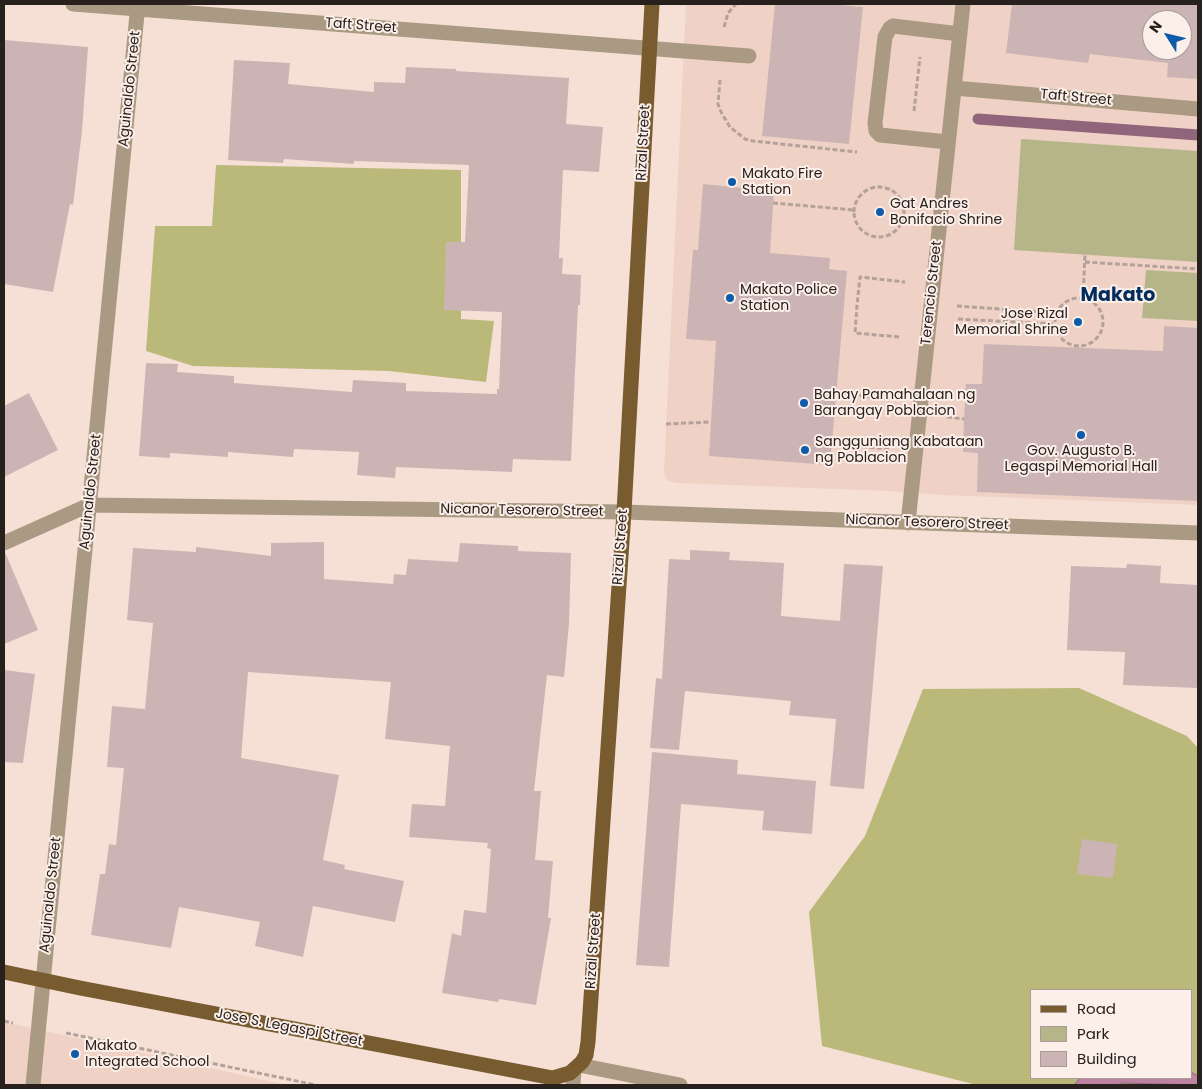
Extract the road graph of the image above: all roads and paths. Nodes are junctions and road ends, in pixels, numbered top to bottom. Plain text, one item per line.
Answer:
1 (73, 4) edge
2 (652, 4) edge
3 (736, 4) edge
4 (963, 4) edge
5 (138, 6) edge
6 (725, 19) dead end
7 (960, 34) junction
8 (649, 49) junction
9 (749, 56) dead end
10 (918, 70) dead end
11 (954, 88) junction
12 (916, 94) dead end
13 (718, 104) dead end
14 (1198, 109) edge
15 (948, 142) junction
16 (858, 152) dead end
17 (773, 204) dead end
18 (854, 210) junction
19 (1085, 254) dead end
20 (1084, 262) junction
21 (1198, 268) edge
22 (933, 284) junction
23 (1083, 298) junction
24 (930, 311) junction
25 (1057, 313) junction
26 (1055, 324) junction
27 (927, 340) junction
28 (837, 394) dead end
29 (921, 401) junction
30 (711, 422) dead end
31 (666, 424) dead end
32 (832, 444) dead end
33 (915, 452) junction
34 (89, 505) junction
35 (624, 512) junction
36 (908, 523) junction
37 (1198, 533) edge
38 (4, 543) edge
39 (4, 972) edge
40 (43, 980) junction
41 (58, 1032) dead end
42 (575, 1074) edge
43 (33, 1085) edge
44 (316, 1085) edge
45 (680, 1085) edge

1 - 5 street, Taft Street
2 - 8 main road, Rizal Street
3 - 6 path
4 - 7 street, Terencio Street
5 - 8 street, Taft Street
5 - 34 street, Aguinaldo Street
7 - 11 street, Terencio Street
7 - 15 street
8 - 9 street, Taft Street
8 - 35 main road, Rizal Street
10 - 12 path
11 - 14 street, Taft Street
11 - 15 street, Terencio Street
13 - 16 path
15 - 22 street, Terencio Street
17 - 18 path
18 - 18 path
19 - 20 path
20 - 21 path
20 - 23 path
22 - 24 street, Terencio Street
22 - 27 path
23 - 25 path
23 - 26 path
24 - 25 path
24 - 26 path
24 - 27 street, Terencio Street
25 - 26 path
27 - 29 street, Terencio Street
28 - 29 path
29 - 33 street, Terencio Street
30 - 31 path
32 - 33 path
33 - 36 street, Terencio Street
34 - 35 street, Nicanor Tesorero Street
34 - 38 street, Nicanor Tesorero Street
34 - 40 street, Aguinaldo Street
35 - 36 street, Nicanor Tesorero Street
35 - 42 main road, Rizal Street
36 - 37 street, Nicanor Tesorero Street
39 - 40 main road, Jose S. Legaspi Street
40 - 42 main road, Jose S. Legaspi Street
40 - 43 street, Aguinaldo Street
41 - 44 path
42 - 45 street, Jose S. Legaspi Street

